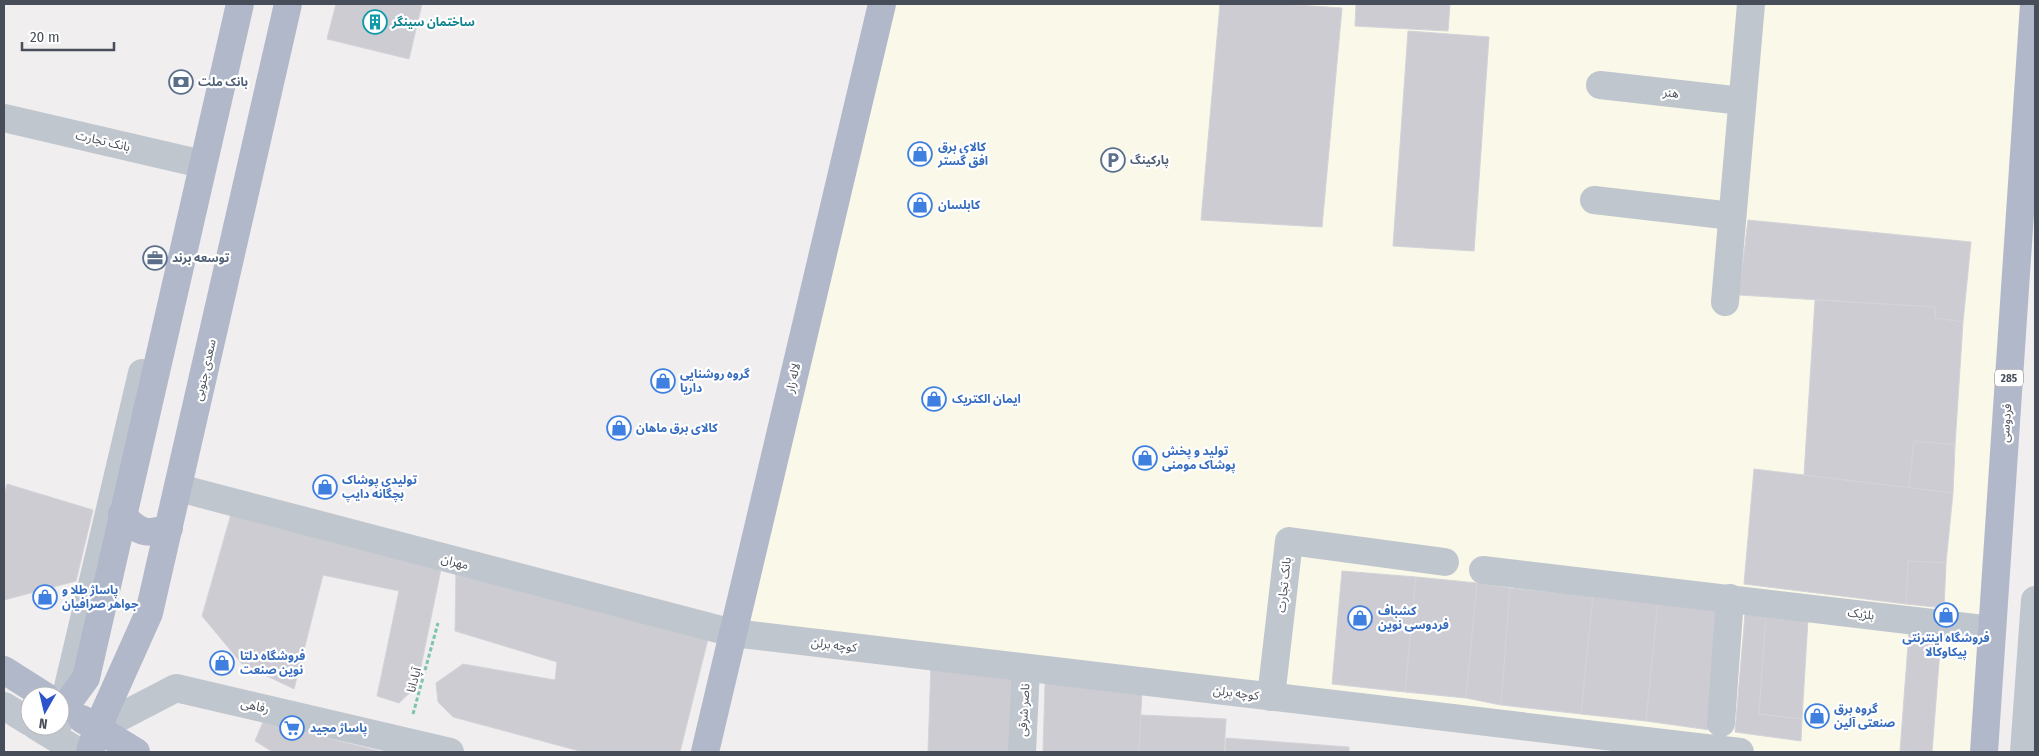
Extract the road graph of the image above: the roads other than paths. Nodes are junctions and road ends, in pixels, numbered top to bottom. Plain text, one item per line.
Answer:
1 (229, 4) edge
2 (240, 4) edge
3 (288, 4) edge
4 (882, 4) edge
5 (1751, 4) edge
6 (2034, 4) edge
7 (1600, 85) dead end
8 (1742, 101) junction
9 (4, 118) edge
10 (197, 163) junction
11 (1594, 200) dead end
12 (1732, 216) junction
13 (1725, 302) dead end
14 (179, 488) junction
15 (122, 514) junction
16 (169, 528) junction
17 (1445, 562) dead end
18 (1483, 570) dead end
19 (1730, 598) junction
20 (2035, 600) edge
21 (1992, 630) junction
22 (733, 634) junction
23 (1026, 668) junction
24 (4, 670) edge
25 (62, 686) edge
26 (20, 687) edge
27 (1271, 697) junction
28 (70, 699) edge
29 (4, 706) edge
30 (20, 716) edge
31 (1721, 723) dead end
32 (70, 729) edge
33 (66, 736) edge
34 (94, 740) edge
35 (79, 752) edge
36 (136, 752) edge
37 (450, 752) edge
38 (705, 752) edge
39 (1022, 752) edge
40 (1740, 752) edge
41 (1984, 752) edge
42 (2024, 752) edge

1 - 10 street
2 - 10 main road
3 - 14 main road, سعدی جنوبی
4 - 22 main road, لاله زار
5 - 8 street
6 - 21 main road, فردوسی / 285
7 - 8 street, هنر
8 - 12 street
9 - 10 street, بانک تجارت
10 - 15 main road
10 - 25 street
11 - 12 street
12 - 13 street
14 - 16 main road, سعدی جنوبی
14 - 22 street, مهران
15 - 16 main road
15 - 28 main road
16 - 34 main road, سعدی جنوبی
17 - 27 street, بانک تجارت
18 - 19 street, بلژیک
19 - 21 street, بلژیک
19 - 31 street
20 - 42 street
21 - 41 main road, فردوسی / 285
22 - 23 street, کوچه برلن
22 - 38 main road, لاله زار
23 - 27 street, کوچه برلن
23 - 39 street, ناصر شرقی
24 - 26 main road
27 - 40 street, کوچه برلن
29 - 30 street
32 - 34 main road
33 - 35 street
34 - 36 main road
34 - 37 street, رفاهی

